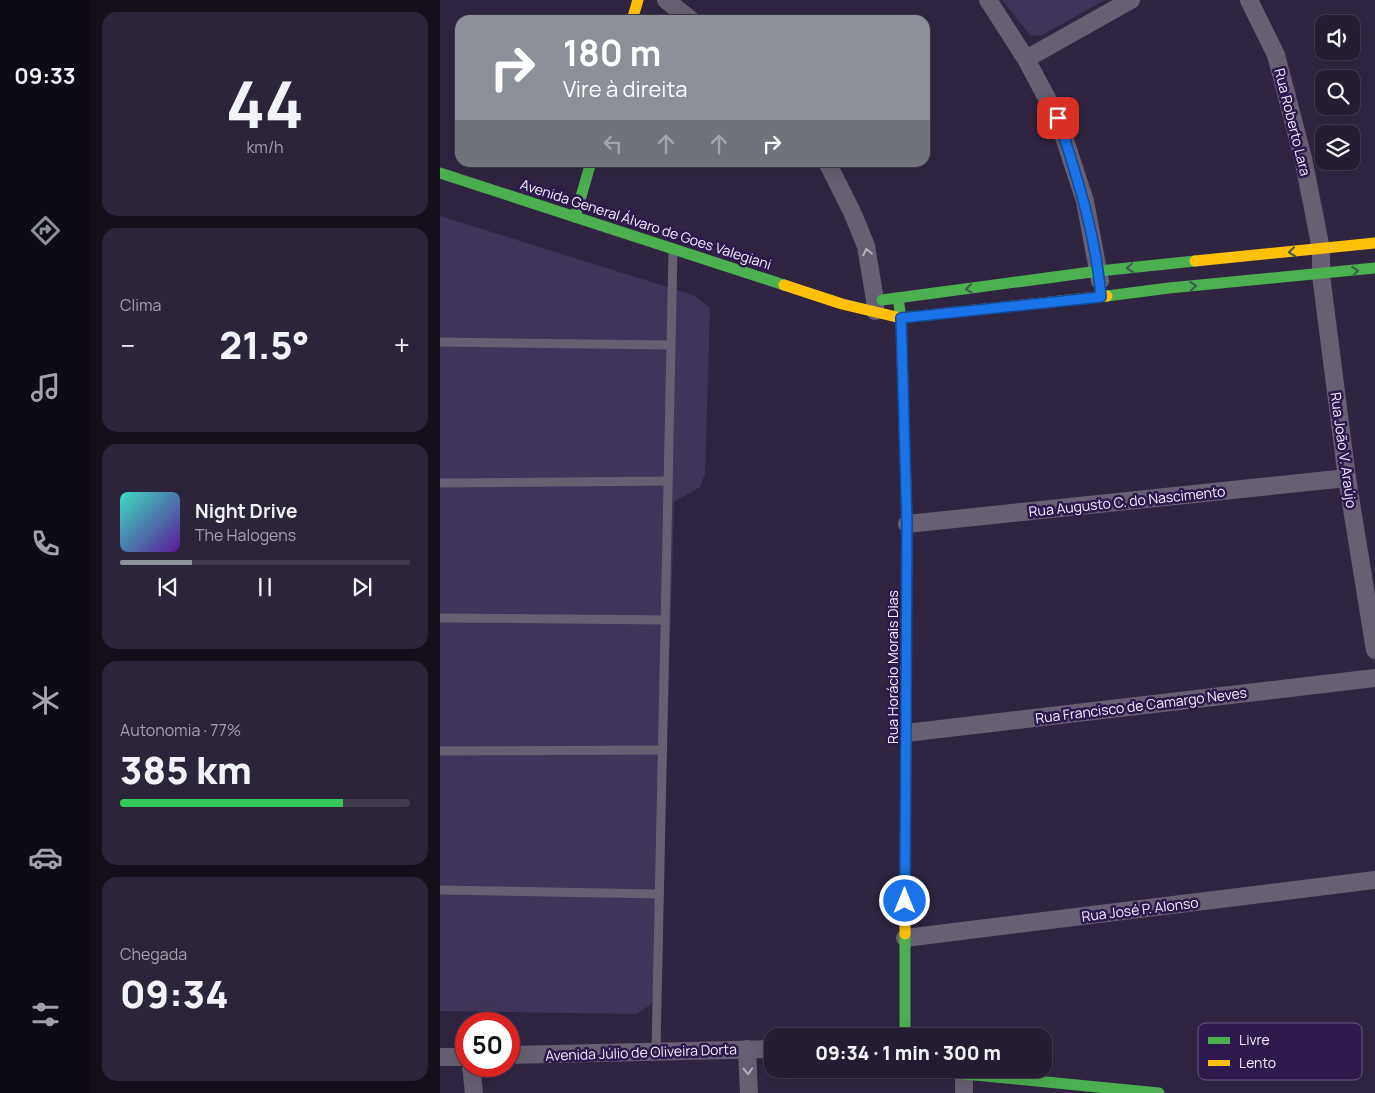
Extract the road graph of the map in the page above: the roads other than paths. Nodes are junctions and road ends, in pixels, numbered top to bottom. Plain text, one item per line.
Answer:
1 (638, 0) edge
2 (666, 0) edge
3 (988, 0) edge
4 (1131, 0) edge
5 (1249, 0) edge
6 (634, 15) edge
7 (685, 15) edge
8 (1026, 59) junction
9 (590, 167) edge
10 (830, 167) edge
11 (440, 173) edge
12 (575, 217) junction
13 (1375, 243) edge
14 (673, 249) junction
15 (1321, 249) junction
16 (1375, 268) edge
17 (1099, 272) junction
18 (1321, 275) junction
19 (1101, 297) junction
20 (898, 298) junction
21 (875, 306) junction
22 (901, 318) junction
23 (440, 342) edge
24 (671, 345) junction
25 (1347, 478) junction
26 (668, 481) junction
27 (440, 483) edge
28 (907, 524) junction
29 (440, 618) edge
30 (665, 620) junction
31 (1375, 650) edge
32 (1375, 678) edge
33 (906, 733) junction
34 (662, 750) junction
35 (440, 751) edge
36 (1375, 880) edge
37 (440, 890) edge
38 (659, 894) junction
39 (905, 938) junction
40 (905, 1028) edge
41 (747, 1049) junction
42 (764, 1049) edge
43 (656, 1051) junction
44 (520, 1056) edge
45 (455, 1057) edge
46 (440, 1058) edge
47 (472, 1077) edge
48 (960, 1078) edge
49 (1015, 1078) edge
50 (474, 1093) edge
51 (749, 1093) edge
52 (964, 1093) edge
53 (1159, 1093) edge

1 - 6 main road
2 - 7 street
3 - 8 street
4 - 8 street
5 - 15 street, Rua Roberto Lara
8 - 17 street
9 - 12 main road
21 -> 10 street
11 - 12 main road, Avenida General Álvaro de Goes Valegiani
12 - 14 main road, Avenida General Álvaro de Goes Valegiani
13 - 15 main road, Avenida General Álvaro de Goes Valegiani
14 - 21 main road, Avenida General Álvaro de Goes Valegiani
14 - 24 lane
15 -> 17 main road, Avenida General Álvaro de Goes Valegiani
15 - 18 street, Rua João V. Araújo
18 -> 16 main road, Avenida General Álvaro de Goes Valegiani
17 - 19 street
17 -> 20 main road, Avenida General Álvaro de Goes Valegiani
19 -> 18 main road, Avenida General Álvaro de Goes Valegiani
18 - 25 street, Rua João V. Araújo
19 - 22 main road, Avenida General Álvaro de Goes Valegiani
20 - 21 main road, Avenida General Álvaro de Goes Valegiani
20 - 22 main road, Rua Horácio Morais Dias
21 - 22 main road, Avenida General Álvaro de Goes Valegiani
22 - 28 main road, Rua Horácio Morais Dias
23 - 24 lane
24 - 26 lane
25 - 28 street, Rua Augusto C. do Nascimento
25 - 31 street, Rua João V. Araújo
26 - 27 lane
26 - 30 lane
28 - 33 main road, Rua Horácio Morais Dias
29 - 30 lane
30 - 34 lane
32 - 33 street, Rua Francisco de Camargo Neves
33 - 39 main road, Rua Horácio Morais Dias
34 - 35 lane
34 - 38 lane
36 - 39 street, Rua José P. Alonso
37 - 38 lane
38 - 43 lane
39 - 40 main road, Rua Horácio Morais Dias
41 - 42 street, Avenida Júlio de Oliveira Dorta
41 - 43 street, Avenida Júlio de Oliveira Dorta
41 -> 51 street
43 - 44 street, Avenida Júlio de Oliveira Dorta
45 - 46 street
47 - 50 street
48 - 52 street
49 - 53 main road

